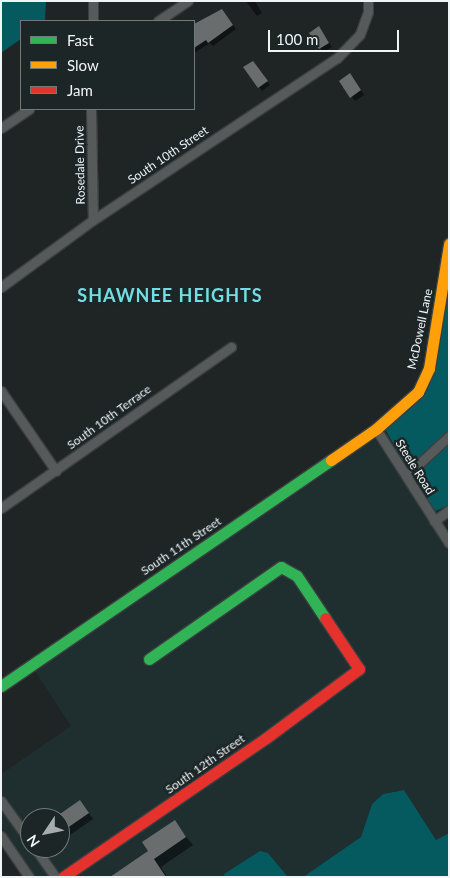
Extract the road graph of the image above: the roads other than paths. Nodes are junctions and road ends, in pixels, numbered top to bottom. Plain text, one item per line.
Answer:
1 (93, 1) edge
2 (188, 1) edge
3 (368, 1) edge
4 (93, 20) edge
5 (160, 20) edge
6 (28, 110) edge
7 (92, 110) edge
8 (1, 128) edge
9 (93, 220) junction
10 (449, 244) edge
11 (1, 287) edge
12 (231, 347) dead end
13 (1, 390) edge
14 (376, 429) junction
15 (449, 436) edge
16 (56, 471) junction
17 (407, 475) junction
18 (1, 508) edge
19 (449, 510) edge
20 (434, 521) junction
21 (449, 543) edge
22 (149, 659) dead end
23 (1, 686) edge
24 (1, 800) edge
25 (20, 827) edge
26 (1, 836) edge
27 (42, 858) edge
28 (29, 877) edge
29 (55, 877) edge
30 (63, 877) edge

1 - 4 street
2 - 5 street
3 - 9 street, South 10th Street
6 - 8 street
7 - 9 street, Rosedale Drive
9 - 11 street, South 10th Street
10 - 14 street, McDowell Lane
12 - 16 street, South 10th Terrace
13 - 16 street
14 - 17 street, Steele Road
14 - 23 street, South 11th Street
15 - 17 street
16 - 18 street, South 10th Terrace
17 - 20 street, Steele Road
19 - 20 street
20 - 21 street, Steele Road
22 - 30 street, South 12th Street
24 - 25 street
26 - 28 street
27 - 29 street

